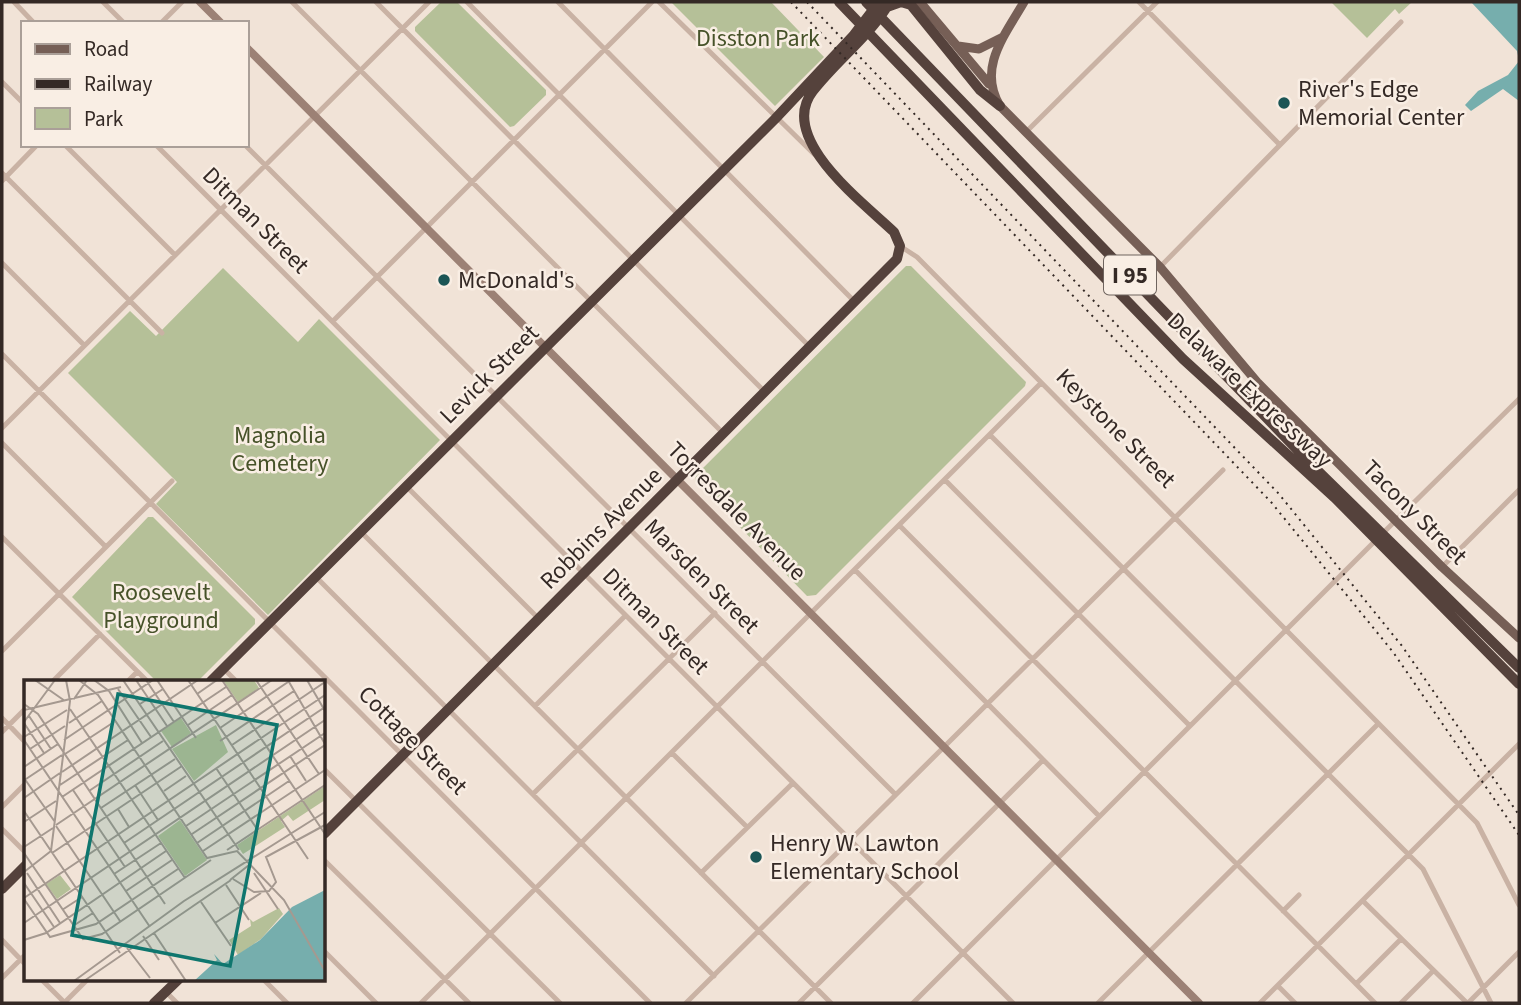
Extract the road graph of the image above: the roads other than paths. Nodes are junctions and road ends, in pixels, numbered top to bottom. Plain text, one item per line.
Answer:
1 (14, 2) edge
2 (103, 2) edge
3 (182, 2) edge
4 (200, 2) edge
5 (292, 2) edge
6 (376, 2) edge
7 (429, 2) edge
8 (467, 2) edge
9 (558, 2) edge
10 (652, 2) edge
11 (659, 2) edge
12 (839, 2) edge
13 (920, 2) edge
14 (1024, 2) edge
15 (1139, 2) edge
16 (1157, 2) edge
17 (878, 4) edge
18 (1147, 11) junction
19 (32, 21) edge
20 (122, 21) edge
21 (163, 21) edge
22 (219, 21) edge
23 (1401, 22) dead end
24 (402, 28) junction
25 (1004, 36) junction
26 (956, 46) junction
27 (605, 48) junction
28 (248, 49) edge
29 (360, 70) junction
30 (2, 82) edge
31 (990, 85) junction
32 (560, 94) junction
33 (21, 101) edge
34 (1000, 106) junction
35 (314, 116) junction
36 (775, 118) junction
37 (1025, 133) junction
38 (514, 139) junction
39 (1280, 145) junction
40 (35, 147) edge
41 (67, 147) edge
42 (158, 147) edge
43 (247, 147) edge
44 (821, 160) junction
45 (265, 165) junction
46 (723, 169) junction
47 (3, 176) edge
48 (472, 182) junction
49 (221, 209) junction
50 (678, 215) junction
51 (426, 228) junction
52 (900, 246) junction
53 (175, 255) junction
54 (633, 260) junction
55 (2, 263) edge
56 (1160, 267) junction
57 (378, 275) junction
58 (130, 300) junction
59 (591, 302) junction
60 (856, 303) junction
61 (332, 321) junction
62 (162, 333) dead end
63 (84, 345) junction
64 (545, 347) junction
65 (811, 348) junction
66 (2, 354) edge
67 (1041, 383) junction
68 (39, 391) junction
69 (765, 393) junction
70 (497, 396) junction
71 (1519, 399) edge
72 (2, 428) edge
73 (724, 434) junction
74 (990, 435) junction
75 (451, 442) junction
76 (2, 443) edge
77 (1223, 470) dead end
78 (679, 480) junction
79 (945, 480) junction
80 (172, 481) dead end
81 (407, 486) junction
82 (1519, 490) edge
83 (150, 502) junction
84 (1175, 517) junction
85 (1395, 521) junction
86 (900, 526) junction
87 (630, 528) junction
88 (1372, 529) junction
89 (361, 532) junction
90 (2, 537) edge
91 (8, 542) junction
92 (1387, 544) junction
93 (106, 547) junction
94 (2, 548) edge
95 (1442, 567) junction
96 (1122, 568) junction
97 (855, 570) junction
98 (584, 575) junction
99 (316, 577) junction
100 (59, 593) junction
101 (715, 613) junction
102 (812, 613) junction
103 (1076, 614) junction
104 (625, 616) junction
105 (539, 619) junction
106 (269, 623) junction
107 (1286, 630) junction
108 (100, 634) junction
109 (1519, 638) edge
110 (2, 650) edge
111 (1032, 658) junction
112 (669, 659) junction
113 (763, 662) junction
114 (494, 665) junction
115 (1519, 668) edge
116 (224, 669) junction
117 (137, 672) junction
118 (54, 680) edge
119 (129, 680) edge
120 (146, 680) edge
121 (212, 680) edge
122 (235, 680) edge
123 (1236, 682) junction
124 (1519, 684) edge
125 (987, 703) junction
126 (535, 706) junction
127 (718, 707) junction
128 (24, 710) edge
129 (447, 710) junction
130 (2, 718) edge
131 (1378, 724) junction
132 (9, 725) junction
133 (1190, 726) junction
134 (2, 732) edge
135 (24, 741) edge
136 (1519, 744) edge
137 (944, 746) junction
138 (578, 749) junction
139 (672, 752) junction
140 (403, 755) junction
141 (1042, 761) junction
142 (326, 771) edge
143 (1144, 772) junction
144 (1329, 773) junction
145 (793, 783) junction
146 (24, 785) edge
147 (533, 794) junction
148 (895, 794) junction
149 (626, 798) junction
150 (356, 802) junction
151 (999, 803) junction
152 (1459, 804) junction
153 (2, 807) edge
154 (1099, 816) junction
155 (747, 827) junction
156 (2, 829) edge
157 (326, 832) edge
158 (850, 840) junction
159 (581, 843) junction
160 (24, 851) edge
161 (1408, 854) junction
162 (1056, 860) junction
163 (326, 862) edge
164 (1237, 865) junction
165 (24, 866) edge
166 (701, 873) junction
167 (2, 889) edge
168 (536, 889) junction
169 (1299, 895) dead end
170 (906, 897) junction
171 (1363, 901) junction
172 (1519, 905) edge
173 (1283, 911) junction
174 (759, 930) junction
175 (490, 933) junction
176 (1401, 939) junction
177 (2, 940) edge
178 (1318, 946) junction
179 (1519, 951) edge
180 (326, 953) edge
181 (963, 953) junction
182 (1148, 953) junction
183 (24, 956) edge
184 (21, 959) junction
185 (24, 963) edge
186 (1433, 971) junction
187 (714, 976) junction
188 (2, 978) edge
189 (445, 979) junction
190 (43, 981) edge
191 (86, 981) edge
192 (177, 981) edge
193 (265, 981) edge
194 (1356, 984) junction
195 (1278, 986) junction
196 (815, 987) junction
197 (1483, 988) junction
198 (166, 992) junction
199 (65, 1003) edge
200 (154, 1003) edge
201 (177, 1003) edge
202 (287, 1003) edge
203 (376, 1003) edge
204 (421, 1003) edge
205 (469, 1003) edge
206 (560, 1003) edge
207 (650, 1003) edge
208 (687, 1003) edge
209 (799, 1003) edge
210 (831, 1003) edge
211 (913, 1003) edge
212 (1013, 1003) edge
213 (1098, 1003) edge
214 (1199, 1003) edge
215 (1260, 1003) edge
216 (1295, 1003) edge
217 (1375, 1003) edge
218 (1401, 1003) edge
219 (1467, 1003) edge
220 (1491, 1003) edge

1 - 19 street
2 - 20 street
3 - 21 street
4 - 22 street
5 - 29 street
6 - 24 street
7 - 24 street
8 - 32 street
9 - 27 street
10 - 27 street
11 - 36 street, Keystone Street
12 - 88 highway, Delaware Expressway / I 95
13 - 26 main road, Tacony Street
14 - 25 main road
15 - 18 street
16 - 18 street
17 - 34 highway
17 - 36 highway, Levick Street
17 - 44 highway
17 - 88 highway, Delaware Expressway / I 95
18 - 37 street
18 - 39 street
23 - 39 street
24 - 29 street
24 - 38 street
25 - 26 main road
25 - 31 main road
26 - 31 main road, Tacony Street
27 - 32 street
27 - 46 street
28 - 35 street, Torresdale Avenue
29 - 35 street
29 - 48 street
30 - 33 street
31 - 34 main road, Tacony Street
32 - 38 street
32 - 50 street
34 - 37 main road, Tacony Street
35 - 45 street
35 - 51 street, Torresdale Avenue
36 - 44 street, Keystone Street
36 - 46 highway, Levick Street
37 - 56 main road, Tacony Street
38 - 48 street
38 - 54 street
39 - 56 street
40 - 47 street
41 - 53 street
42 - 49 street, Ditman Street
43 - 45 street, Marsden Street
44 - 52 highway, Keystone Street
45 - 49 street
45 - 57 street, Marsden Street
46 - 50 highway, Levick Street
46 - 60 street
47 - 58 street
48 - 51 street
48 - 59 street
49 - 53 street
49 - 61 street, Ditman Street
50 - 54 highway, Levick Street
50 - 65 street
51 - 57 street
51 - 64 street, Torresdale Avenue
52 - 60 highway, Robbins Avenue
52 - 67 street, Keystone Street
53 - 58 street
54 - 59 highway, Levick Street
54 - 69 street
55 - 63 street
56 - 85 main road, Tacony Street
57 - 61 street
57 - 70 street, Marsden Street
58 - 62 street
58 - 63 street
59 - 64 highway, Levick Street
59 - 73 street
60 - 65 highway, Robbins Avenue
61 - 75 street, Ditman Street
63 - 68 street
64 - 70 highway, Levick Street
64 - 78 street, Torresdale Avenue
65 - 69 highway, Robbins Avenue
66 - 68 street, Cottage Street
67 - 74 street
67 - 84 street, Keystone Street
68 - 72 street
68 - 83 street, Cottage Street
69 - 73 highway, Robbins Avenue
70 - 75 highway, Levick Street
70 - 87 street, Marsden Street
71 - 85 street
73 - 78 highway, Robbins Avenue
74 - 79 street
74 - 96 street
75 - 81 highway, Levick Street
75 - 98 street, Ditman Street
76 - 93 street
77 - 84 street
78 - 87 highway, Robbins Avenue
78 - 102 street, Torresdale Avenue
79 - 86 street
79 - 103 street
80 - 83 street
81 - 89 highway, Levick Street
81 - 105 street
82 - 95 street
83 - 93 street
83 - 106 street, Cottage Street
84 - 96 street
84 - 107 street, Keystone Street
85 - 95 main road, Tacony Street
85 - 107 street
86 - 97 street
86 - 111 street
87 - 98 highway, Robbins Avenue
87 - 101 street, Marsden Street
88 - 92 highway, Delaware Expressway / I 95
89 - 99 highway, Levick Street
89 - 114 street
90 - 91 street
91 - 94 street
91 - 100 street
92 - 115 highway, Delaware Expressway / I 95
92 - 124 highway, Delaware Expressway / I 95
93 - 100 street
95 - 109 main road, Tacony Street
96 - 103 street
96 - 123 street
97 - 102 street
97 - 125 street
98 - 104 street, Ditman Street
98 - 105 highway, Robbins Avenue
99 - 106 highway, Levick Street
99 - 129 street
100 - 108 street
100 - 110 street
101 - 112 street
101 - 113 street, Marsden Street
102 - 113 street
102 - 137 street, Torresdale Avenue
103 - 111 street
103 - 133 street
104 - 112 street, Ditman Street
104 - 126 street
105 - 114 highway, Robbins Avenue
106 - 116 highway, Levick Street
106 - 140 street, Cottage Street
107 - 123 street
107 - 131 street, Keystone Street
108 - 117 street
108 - 118 street
111 - 125 street
111 - 143 street
112 - 127 street, Ditman Street
112 - 138 street
113 - 127 street
113 - 148 street, Marsden Street
114 - 126 street
114 - 129 highway, Robbins Avenue
116 - 121 highway, Levick Street
116 - 122 street
117 - 119 street
117 - 120 street
123 - 133 street
123 - 144 street
125 - 137 street
125 - 141 street
126 - 138 street
127 - 139 street
127 - 145 street, Ditman Street
128 - 132 street
129 - 140 highway, Robbins Avenue
129 - 147 street
130 - 132 street
131 - 144 street
131 - 152 street, Keystone Street
132 - 134 street
132 - 135 street
133 - 143 street
136 - 152 street
137 - 148 street
137 - 151 street, Torresdale Avenue
138 - 147 street
138 - 149 street
139 - 149 street
139 - 155 street
140 - 150 highway, Robbins Avenue
140 - 168 street, Cottage Street
141 - 151 street
141 - 154 street
142 - 150 street
143 - 154 street
143 - 164 street
144 - 161 street
144 - 164 street
145 - 155 street
145 - 158 street, Ditman Street
146 - 153 street
147 - 159 street
148 - 158 street
149 - 159 street
149 - 166 street
150 - 157 highway, Robbins Avenue
150 - 175 street
151 - 162 street, Torresdale Avenue
151 - 170 street
152 - 161 street
152 - 172 street, Keystone Street
154 - 162 street
155 - 166 street
156 - 160 street
158 - 170 street, Ditman Street
158 - 174 street
159 - 168 street
159 - 187 street
161 - 171 street
161 - 197 street
162 - 181 street
162 - 182 street, Torresdale Avenue
163 - 189 street
164 - 173 street
164 - 182 street
165 - 167 highway
166 - 174 street
168 - 175 street
168 - 207 street, Cottage Street
169 - 173 street
170 - 181 street, Ditman Street
170 - 196 street
171 - 176 street
171 - 178 street
173 - 178 street
174 - 187 street
174 - 196 street
175 - 189 street
175 - 206 street
176 - 186 street
176 - 194 street
177 - 184 street
178 - 194 street
178 - 195 street
179 - 197 street
180 - 203 street
181 - 211 street
181 - 212 street, Ditman Street
182 - 213 street
182 - 214 street, Torresdale Avenue
183 - 184 street
184 - 185 street
184 - 188 street
186 - 218 street
186 - 219 street
187 - 208 street
189 - 204 street
189 - 205 street
190 - 199 street
191 - 199 street
192 - 198 highway
193 - 202 street
194 - 217 street
195 - 215 street
195 - 216 street
196 - 209 street
196 - 210 street
197 - 219 street
197 - 220 street
198 - 200 highway
198 - 201 street

